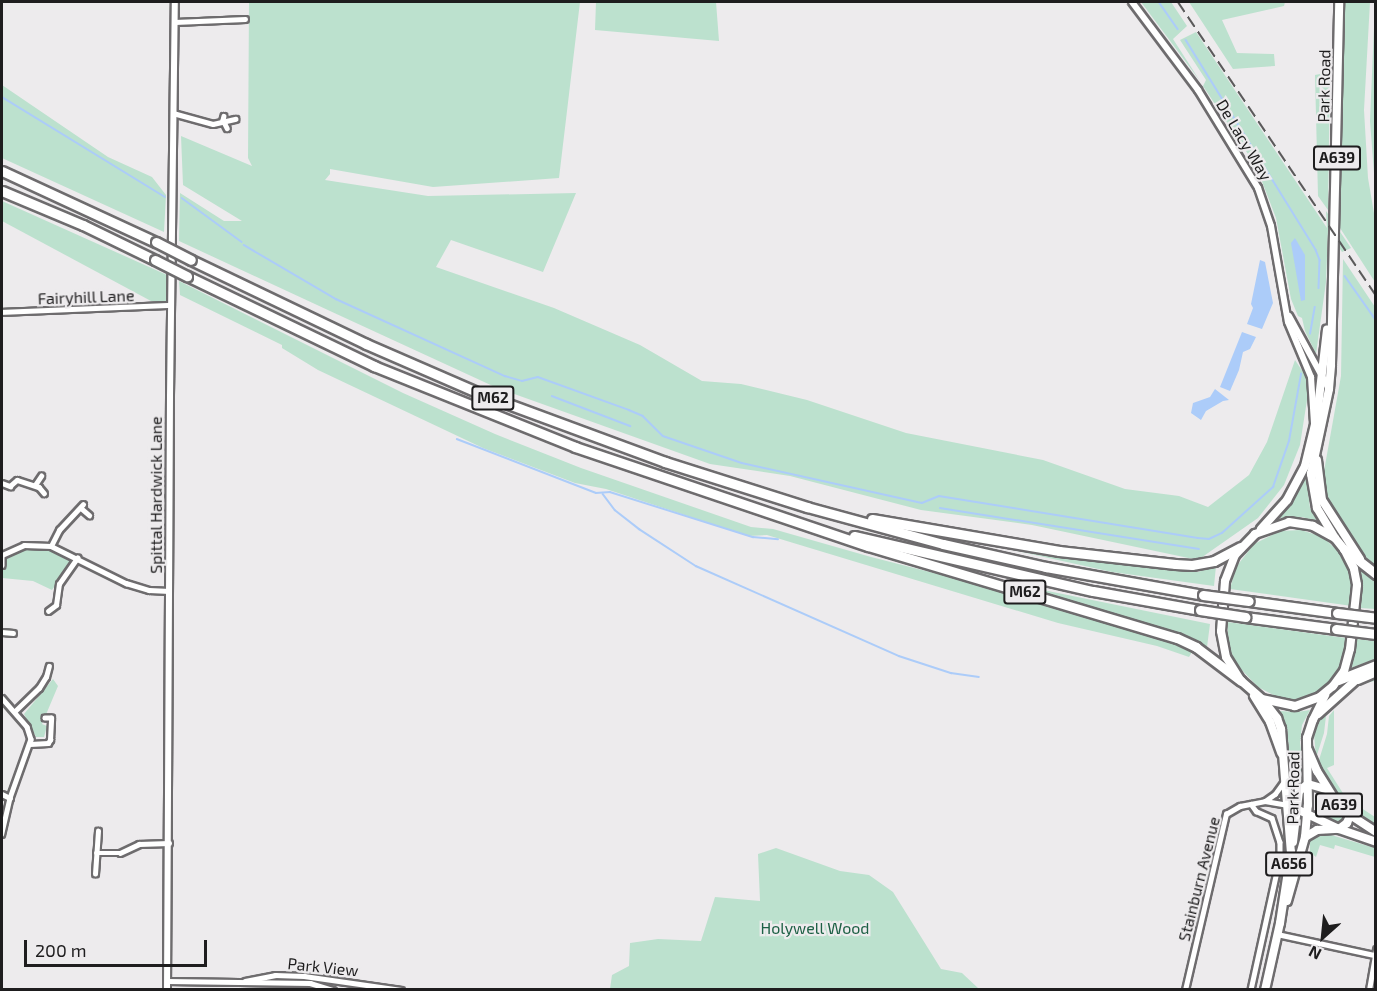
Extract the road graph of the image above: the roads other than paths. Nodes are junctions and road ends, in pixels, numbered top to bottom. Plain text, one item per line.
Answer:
1 (175, 2) edge
2 (1132, 2) edge
3 (1339, 2) edge
4 (245, 19) dead end
5 (176, 22) junction
6 (174, 113) junction
7 (224, 116) dead end
8 (235, 119) dead end
9 (224, 122) junction
10 (227, 128) dead end
11 (2, 171) edge
12 (2, 191) edge
13 (171, 305) junction
14 (2, 312) edge
15 (1287, 312) junction
16 (1331, 315) junction
17 (1322, 379) junction
18 (1329, 389) junction
19 (1314, 433) junction
20 (1314, 449) junction
21 (40, 476) dead end
22 (2, 483) edge
23 (35, 485) junction
24 (44, 493) dead end
25 (807, 507) junction
26 (89, 515) dead end
27 (799, 522) junction
28 (1255, 534) junction
29 (1335, 538) junction
30 (51, 546) junction
31 (1240, 547) junction
32 (1344, 549) junction
33 (2, 555) edge
34 (77, 558) junction
35 (2, 565) edge
36 (1366, 567) junction
37 (1376, 574) edge
38 (169, 591) junction
39 (54, 617) dead end
40 (1376, 618) edge
41 (2, 632) edge
42 (13, 633) dead end
43 (1376, 634) edge
44 (1376, 665) edge
45 (49, 666) dead end
46 (1376, 671) edge
47 (1338, 680) junction
48 (1356, 680) joint
49 (1241, 681) junction
50 (1251, 690) junction
51 (1328, 691) junction
52 (2, 699) edge
53 (1262, 699) junction
54 (15, 711) junction
55 (45, 718) dead end
56 (1312, 720) junction
57 (30, 744) junction
58 (1308, 750) junction
59 (1283, 760) junction
60 (1285, 780) junction
61 (1308, 784) junction
62 (1326, 789) junction
63 (2, 794) edge
64 (10, 798) junction
65 (1264, 801) junction
66 (1251, 804) junction
67 (1288, 806) junction
68 (1298, 810) junction
69 (1307, 815) junction
70 (1350, 815) junction
71 (1339, 829) junction
72 (98, 831) dead end
73 (1376, 832) edge
74 (2, 834) edge
75 (1305, 837) junction
76 (1376, 842) edge
77 (169, 843) junction
78 (1291, 852) junction
79 (96, 853) junction
80 (95, 874) dead end
81 (1280, 923) junction
82 (1277, 934) junction
83 (1375, 953) edge
84 (167, 981) junction
85 (242, 982) junction
86 (167, 990) edge
87 (333, 990) edge
88 (401, 990) edge
89 (1185, 990) edge
90 (1251, 990) edge
91 (1265, 990) edge
92 (1369, 990) edge

1 - 5 street, Spittal Hardwick Lane
2 - 15 street, De Lacy Way
3 - 16 main road, Park Road / A639
4 - 5 street
5 - 6 street, Spittal Hardwick Lane
6 - 9 street
6 - 13 street, Spittal Hardwick Lane
7 - 9 street
8 - 9 street
9 - 10 street
11 - 25 highway, M62, bridge
12 - 27 highway, M62, bridge
13 - 14 street, Fairyhill Lane
13 - 38 street, Spittal Hardwick Lane
15 - 17 street, De Lacy Way
15 - 19 street, De Lacy Way
16 - 17 main road, Park Road
16 - 18 main road, Park Road
17 - 18 street, De Lacy Way
17 - 19 main road, Park Road
18 - 20 main road, Park Road
19 - 20 main road, Park Road
20 - 28 main road, Park Road
20 - 29 main road, Park Road
20 - 36 main road
21 - 23 street
22 - 23 street
23 - 24 street
25 - 31 highway
25 - 40 highway, M62, bridge
26 - 30 street
27 - 43 highway, M62, bridge
27 - 49 highway, M62
28 - 29 main road
28 - 31 main road
29 - 32 main road
30 - 33 street
30 - 34 street
31 - 49 main road
32 - 36 highway
32 - 47 main road
33 - 35 street
34 - 38 street
34 - 39 street
36 - 37 highway
38 - 77 street, Spittal Hardwick Lane
41 - 42 street
44 - 47 highway
45 - 54 street
46 - 48 highway
47 - 51 main road
48 - 56 main road
49 - 50 main road
50 - 53 main road
50 - 59 main road
51 - 53 main road
51 - 56 main road, Park Road
52 - 54 street
53 - 59 main road, Park Road
54 - 57 street
55 - 57 street
56 - 58 main road, Park Road
57 - 64 street
58 - 61 main road, Park Road / A656
58 - 62 main road, A639
59 - 60 main road, Park Road
60 - 65 street
60 - 67 main road, Park Road
61 - 62 main road
61 - 68 main road
61 - 69 main road, Park Road / A656
62 - 70 main road, A639
63 - 64 street
64 - 74 street
65 - 66 street, Stainburn Avenue
65 - 67 street, Stainburn Avenue
66 - 89 street, Stainburn Avenue
66 - 90 street, Park Road
67 - 68 main road, A639
67 - 78 main road, Park Road / A656
68 - 69 main road, A639
68 - 78 main road
69 - 71 main road, A639
69 - 75 main road, Park Road / A656
70 - 71 main road
70 - 73 main road, A639
71 - 75 main road
71 - 76 main road, A639
72 - 79 street
75 - 81 main road, Park Road / A656
77 - 79 street
77 - 84 street, Spittal Hardwick Lane
78 - 81 main road, Park Road / A656
79 - 80 street
81 - 82 main road, Park Road / A656
82 - 83 street
82 - 91 main road, Park Road / A656
83 - 92 street
84 - 85 street, Park View
84 - 86 street, Spittal Hardwick Lane
85 - 87 street, Park View
85 - 88 street, Park View

